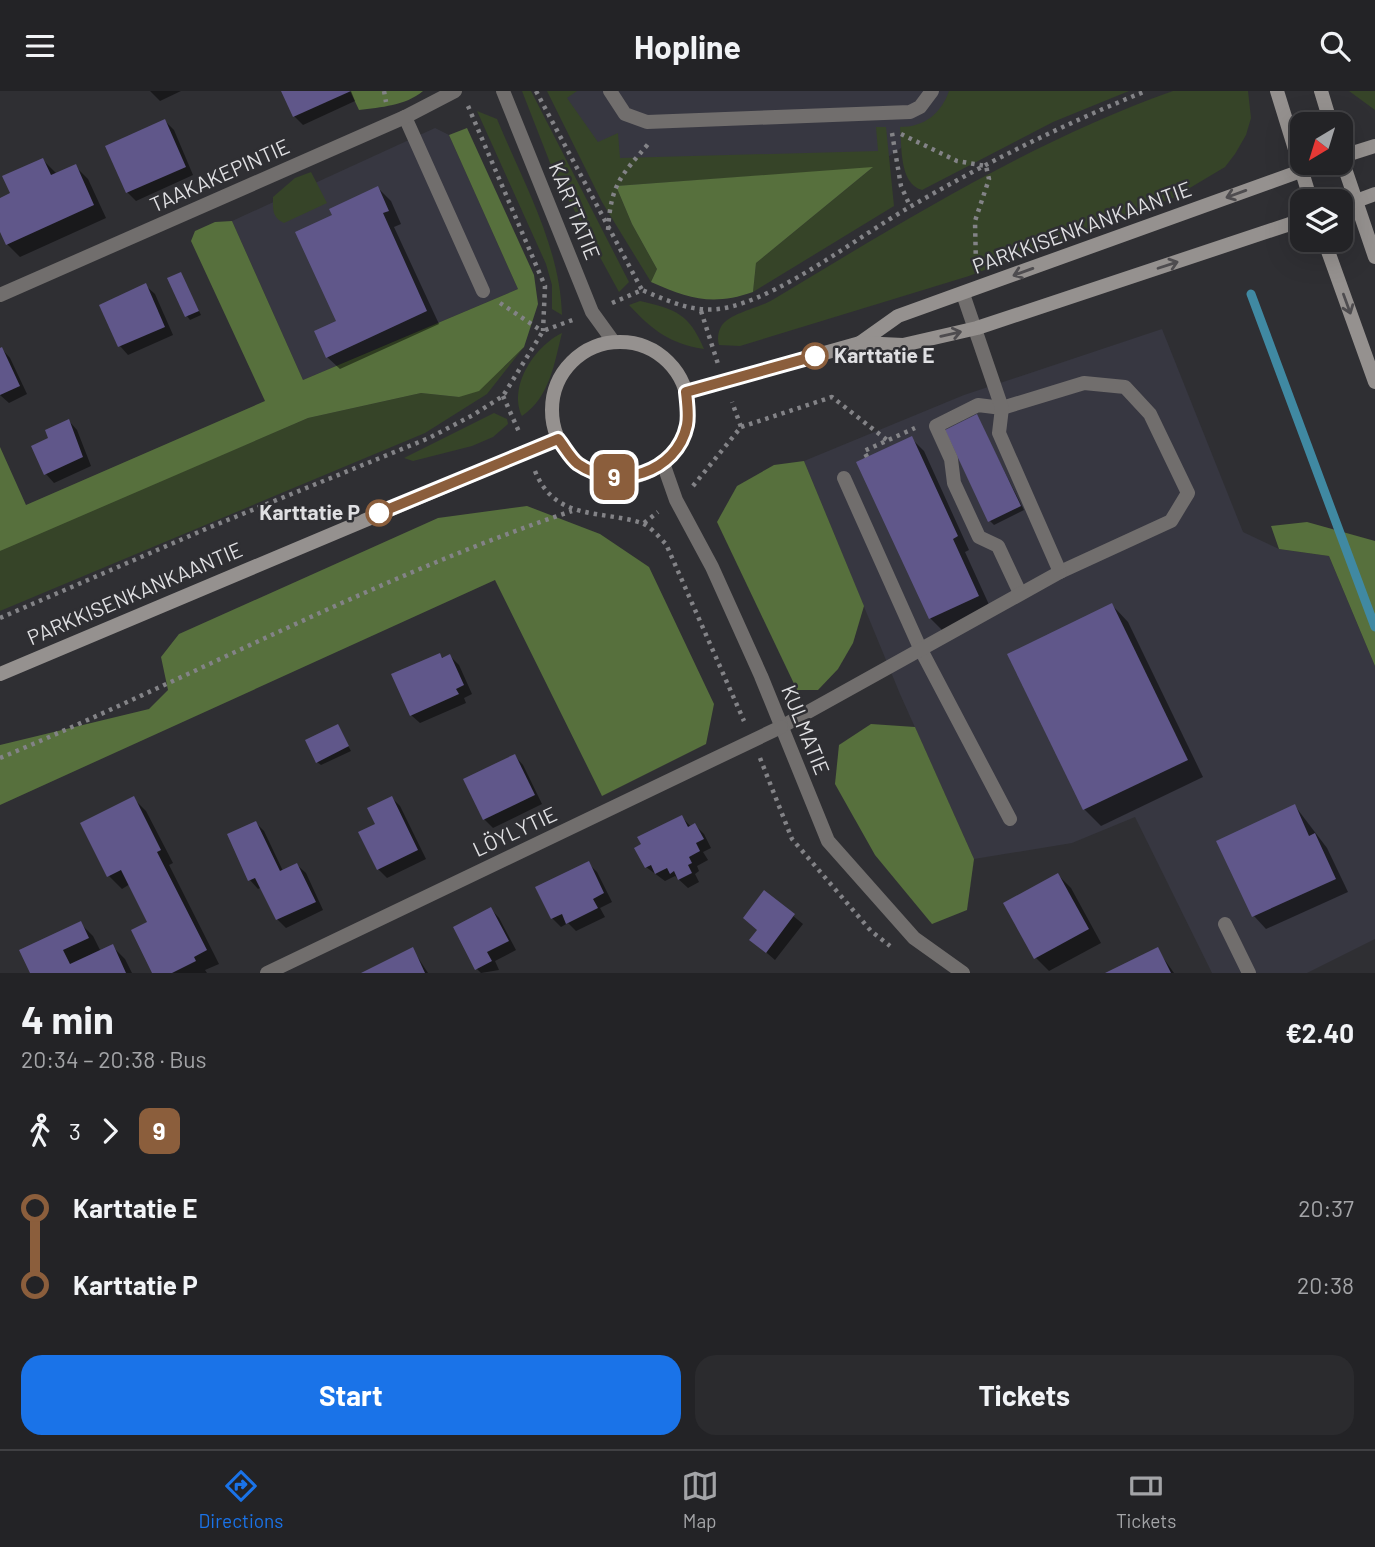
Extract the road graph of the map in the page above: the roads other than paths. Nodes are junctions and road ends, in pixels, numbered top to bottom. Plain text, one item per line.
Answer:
1 (455, 91) edge
2 (503, 91) edge
3 (610, 91) edge
4 (932, 91) edge
5 (1277, 91) edge
6 (1321, 91) edge
7 (1327, 112) edge
8 (405, 117) junction
9 (1290, 136) edge
10 (1375, 146) edge
11 (1353, 152) edge
12 (1290, 175) edge
13 (1347, 175) edge
14 (1375, 194) edge
15 (1356, 201) junction
16 (1353, 202) edge
17 (1290, 224) edge
18 (1328, 252) edge
19 (1375, 257) edge
20 (483, 291) road end
21 (963, 294) junction
22 (0, 295) edge
23 (976, 328) junction
24 (613, 341) junction
25 (860, 343) junction
26 (1375, 382) edge
27 (686, 392) junction
28 (1002, 408) junction
29 (558, 439) junction
30 (663, 463) junction
31 (844, 478) dead end
32 (1060, 572) junction
33 (1020, 593) junction
34 (920, 648) junction
35 (0, 674) edge
36 (781, 727) junction
37 (1010, 819) dead end
38 (1225, 923) dead end
39 (267, 973) edge
40 (963, 973) edge
41 (1249, 973) edge

1 - 8 street, TAAKAKEPINTIE
2 - 24 street, KARTTATIE
3 - 4 street
5 - 9 main road
6 - 7 main road
8 - 20 street
8 - 22 street, TAAKAKEPINTIE
10 - 11 main road
12 -> 21 main road, PARKKISENKANKAANTIE
13 - 15 main road
14 - 15 main road
15 - 16 main road
15 - 19 main road
23 -> 17 main road, PARKKISENKANKAANTIE
18 -> 26 main road
21 - 23 street
21 - 25 main road, PARKKISENKANKAANTIE
25 -> 23 main road, PARKKISENKANKAANTIE
23 - 28 street
24 - 27 main road
24 - 29 main road
25 - 27 main road, PARKKISENKANKAANTIE
27 - 30 main road
28 - 32 street
28 - 32 street, LÖYLYTIE
28 - 33 street
29 - 30 main road
29 - 35 main road, PARKKISENKANKAANTIE
30 - 36 street, KULMATIE
31 - 34 street
32 - 33 street, LÖYLYTIE
33 - 34 street, LÖYLYTIE
34 - 36 street, LÖYLYTIE
34 - 37 street
36 - 39 street, LÖYLYTIE
36 - 40 street, KULMATIE
38 - 41 street

